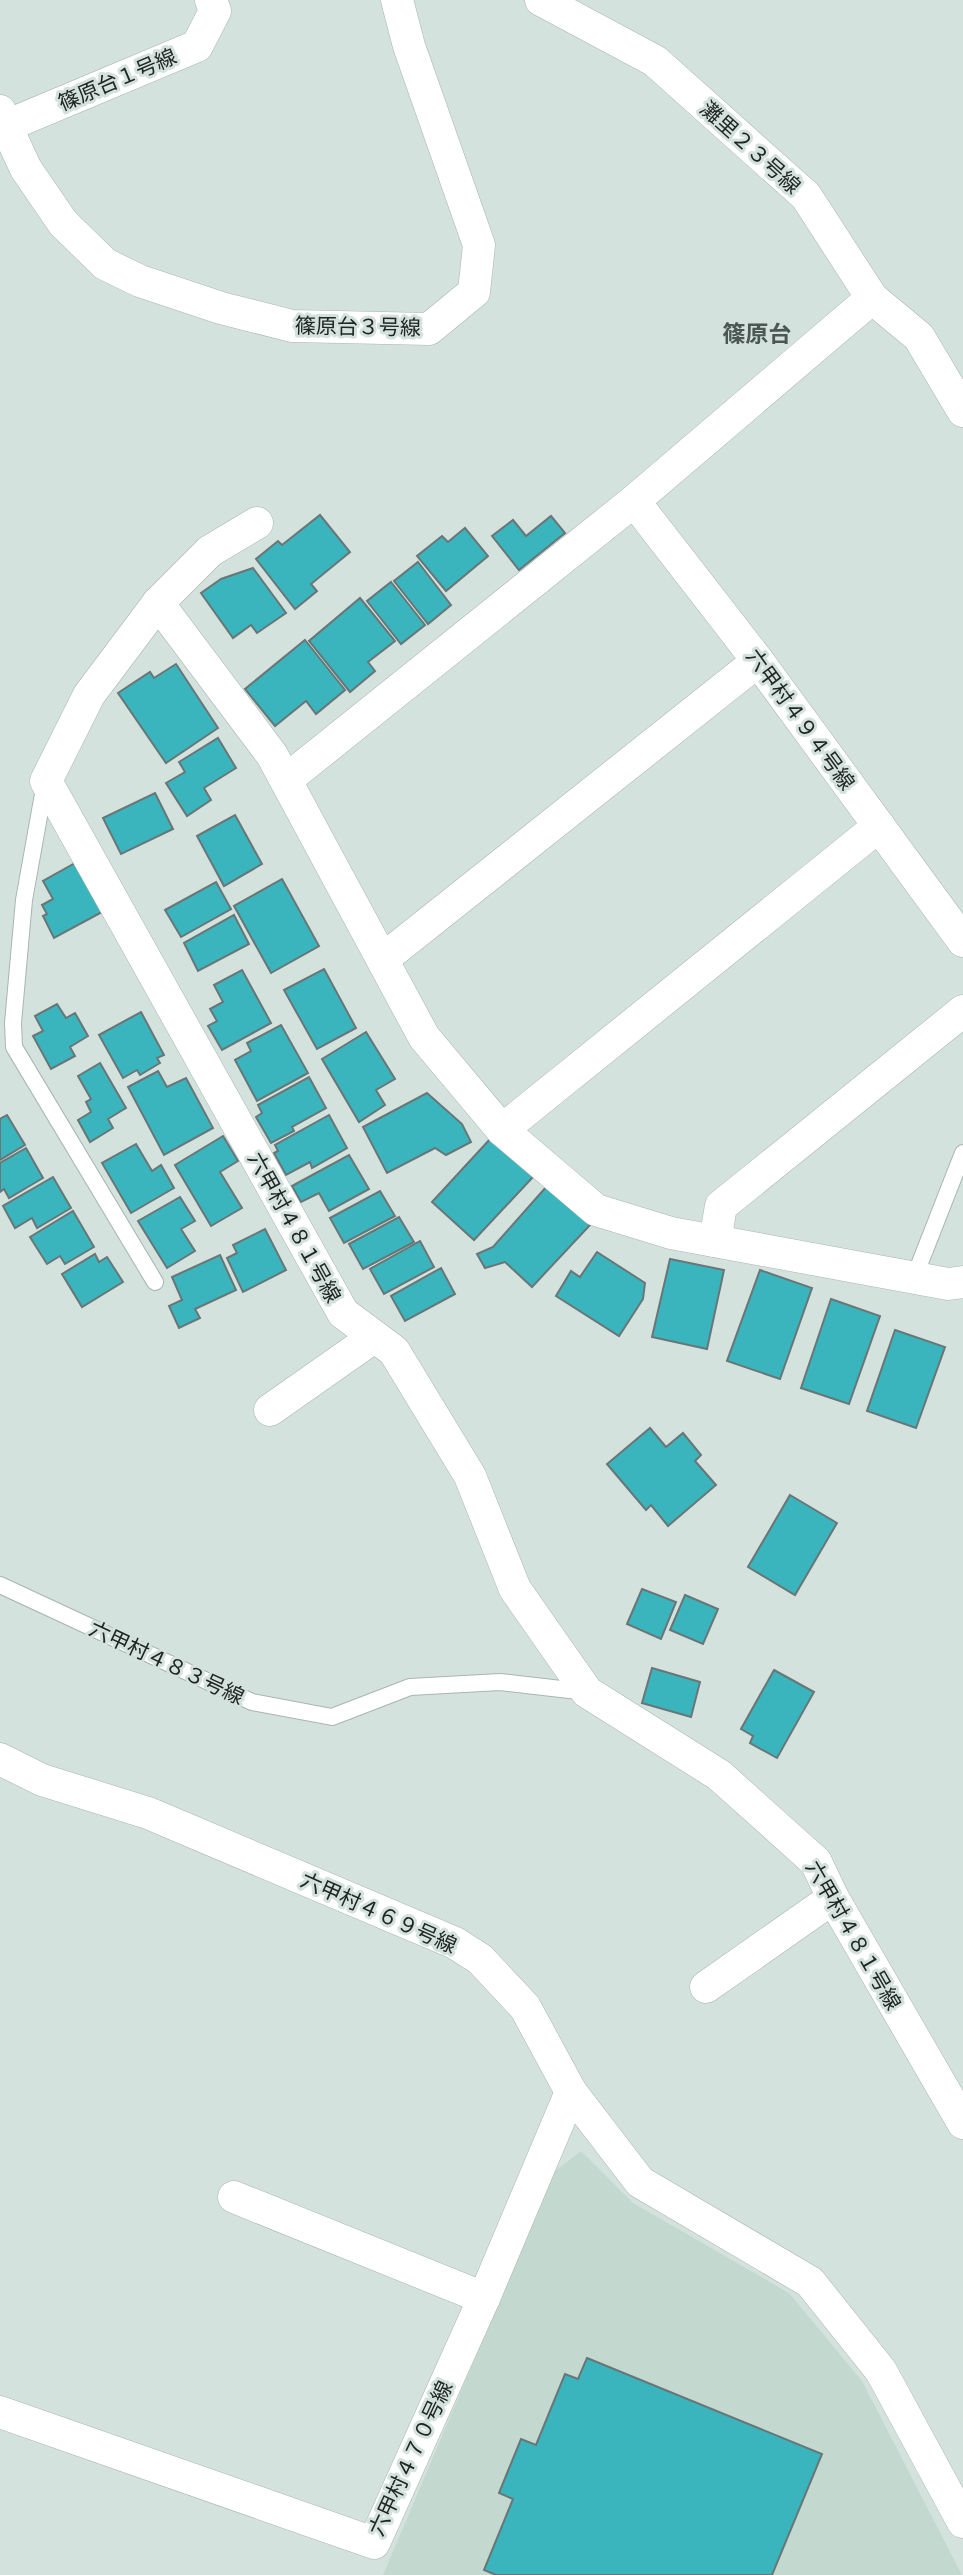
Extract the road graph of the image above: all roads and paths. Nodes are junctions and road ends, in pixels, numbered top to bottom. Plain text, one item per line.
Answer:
1 (211, 0) edge
2 (397, 0) edge
3 (541, 0) edge
4 (2, 122) edge
5 (872, 298) junction
6 (963, 411) edge
7 (634, 501) junction
8 (257, 523) dead end
9 (158, 603) junction
10 (758, 661) junction
11 (286, 780) junction
12 (46, 781) junction
13 (879, 826) junction
14 (963, 941) edge
15 (383, 959) junction
16 (963, 1011) edge
17 (502, 1130) junction
18 (963, 1153) edge
19 (715, 1241) junction
20 (914, 1278) junction
21 (155, 1282) dead end
22 (963, 1282) edge
23 (374, 1337) junction
24 (270, 1410) dead end
25 (0, 1586) edge
26 (587, 1692) junction
27 (0, 1759) edge
28 (833, 1898) junction
29 (706, 1987) dead end
30 (571, 2092) junction
31 (963, 2123) edge
32 (234, 2197) dead end
33 (484, 2298) junction
34 (0, 2412) edge
35 (963, 2522) edge

1 - 4 street, 篠原台１号線
2 - 4 street, 篠原台３号線
3 - 5 street, 灘里２３号線
5 - 6 street, 灘里２３号線
5 - 7 street
7 - 10 street, 六甲村４９４号線
7 - 11 street
8 - 9 street
9 - 11 street
9 - 12 street
10 - 13 street, 六甲村４９４号線
10 - 15 street
11 - 15 street
12 - 21 lane
12 - 23 street, 六甲村４８１号線
13 - 14 street, 六甲村４９４号線
13 - 17 street
15 - 17 street
16 - 19 street
17 - 19 street
18 - 20 lane
19 - 20 street
20 - 22 street
23 - 24 street
23 - 26 street, 六甲村４８１号線
25 - 26 lane, 六甲村４８３号線
26 - 28 street, 六甲村４８１号線
27 - 30 street, 六甲村４６９号線
28 - 29 street
28 - 31 street, 六甲村４８１号線
30 - 33 street, 六甲村４７０号線
30 - 35 street, 六甲村４６９号線
32 - 33 street
33 - 34 street, 六甲村４７０号線

